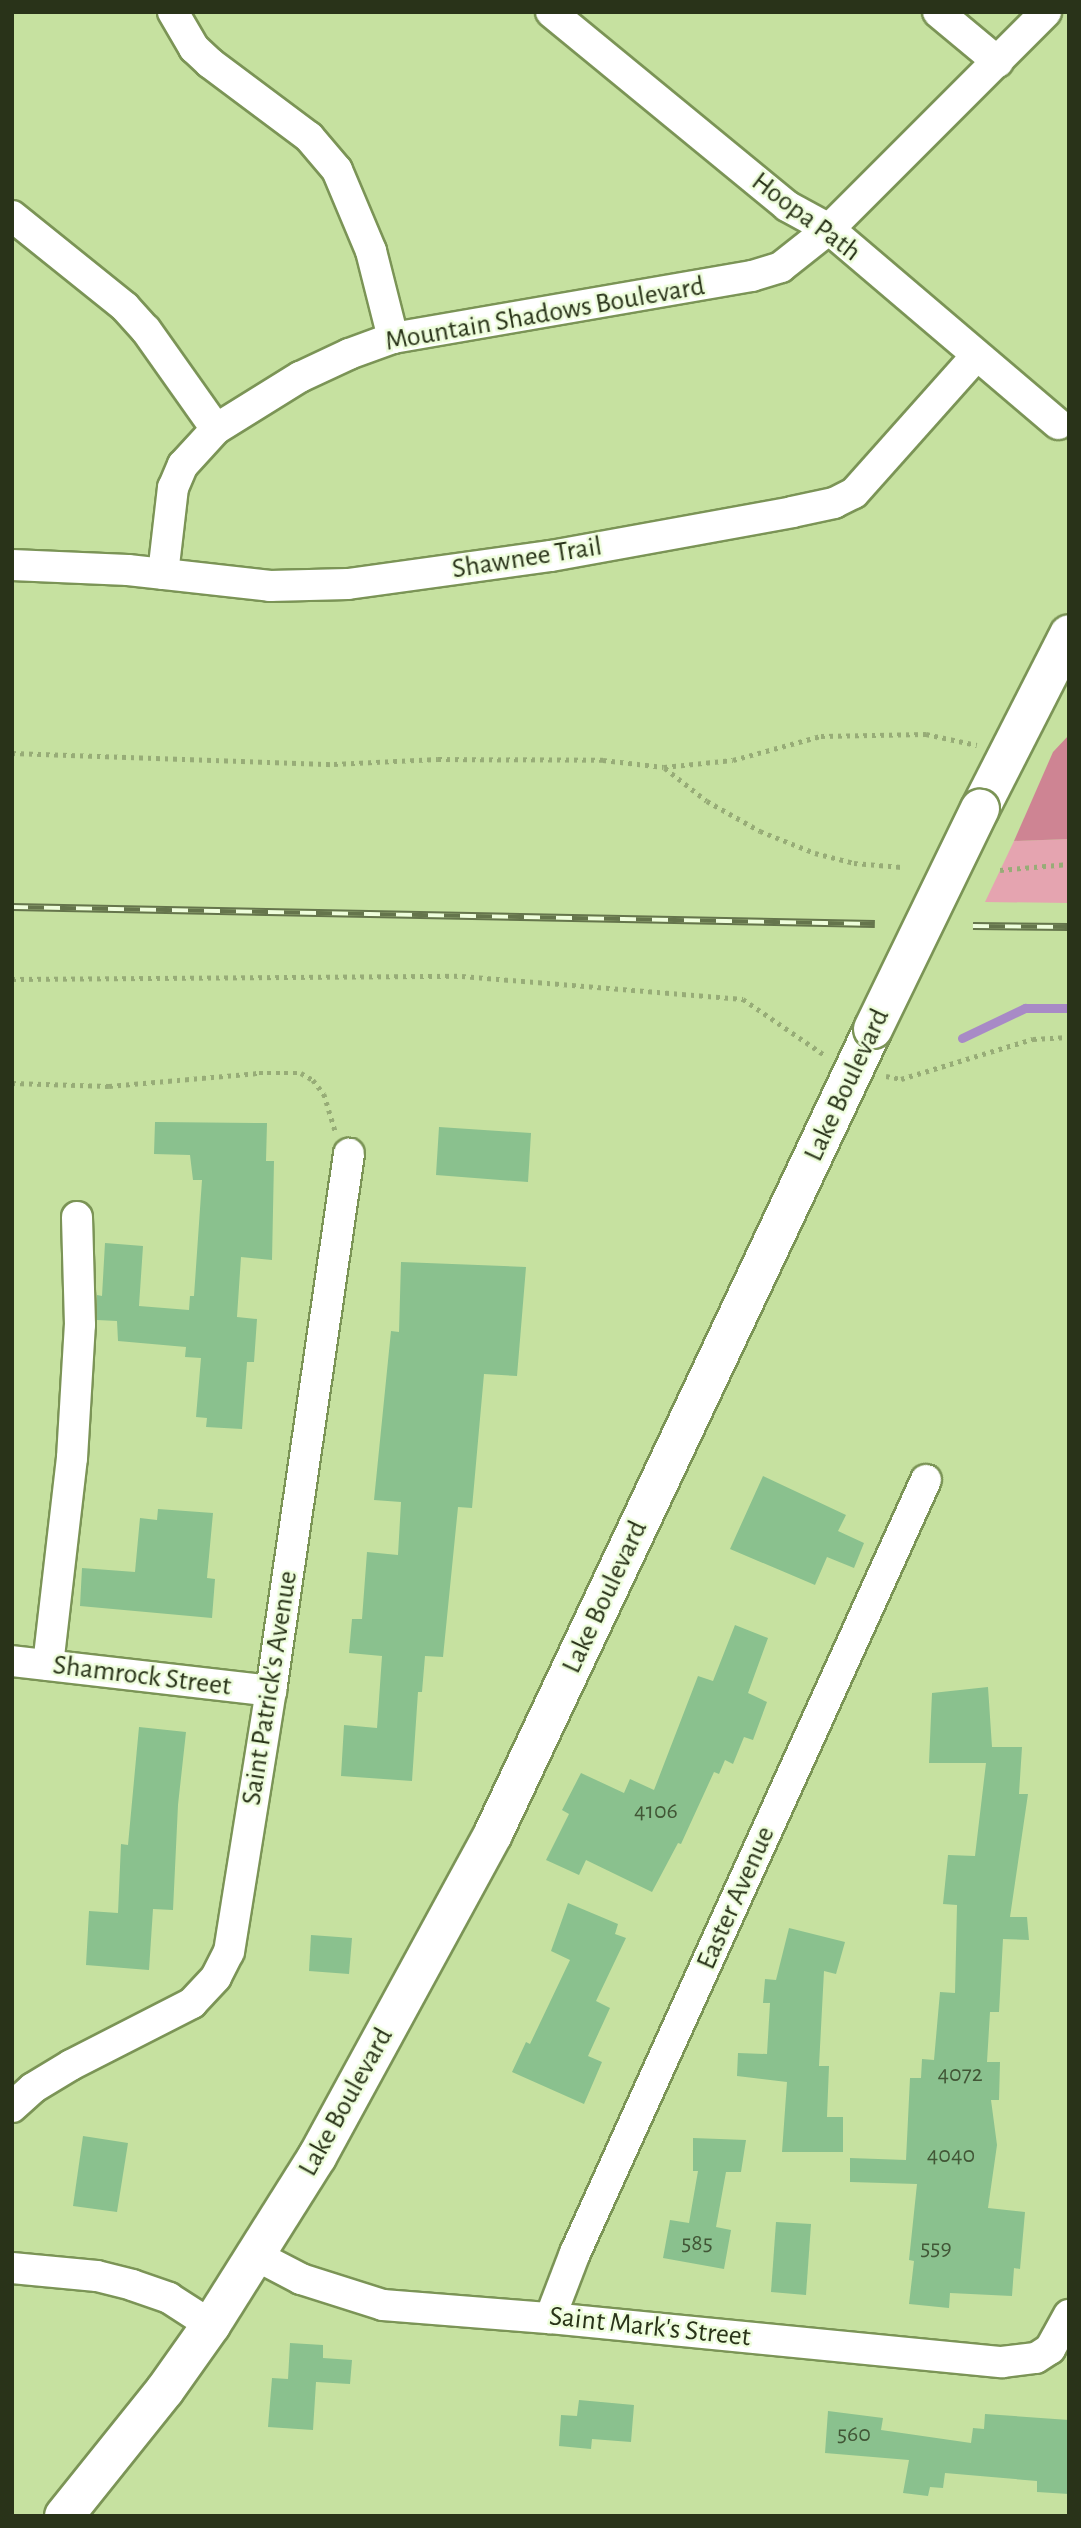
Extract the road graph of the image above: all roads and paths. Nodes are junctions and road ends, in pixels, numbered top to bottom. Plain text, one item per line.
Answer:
1 (173, 12) edge
2 (551, 12) edge
3 (938, 12) edge
4 (1046, 12) edge
5 (999, 62) junction
6 (12, 216) edge
7 (829, 229) junction
8 (393, 338) junction
9 (976, 356) junction
10 (1058, 424) dead end
11 (216, 429) junction
12 (12, 565) edge
13 (163, 574) junction
14 (1069, 634) edge
15 (1008, 752) junction
16 (12, 753) edge
17 (664, 767) junction
18 (1069, 864) edge
19 (902, 867) dead end
20 (1000, 870) dead end
21 (12, 979) edge
22 (1069, 1037) edge
23 (854, 1072) junction
24 (12, 1083) edge
25 (349, 1154) joint
26 (77, 1217) dead end
27 (926, 1480) dead end
28 (12, 1661) edge
29 (48, 1665) junction
30 (271, 1691) junction
31 (12, 2107) edge
32 (257, 2256) junction
33 (12, 2268) edge
34 (1069, 2315) edge
35 (550, 2318) junction
36 (211, 2325) junction
37 (64, 2516) edge

1 - 8 street
2 - 7 street, Hoopa Path
3 - 5 street
4 - 5 street, Mountain Shadows Boulevard
5 - 7 street, Mountain Shadows Boulevard
6 - 11 street
7 - 8 street, Mountain Shadows Boulevard
7 - 9 street, Hoopa Path
8 - 11 street, Mountain Shadows Boulevard
9 - 10 street, Hoopa Path
9 - 13 street, Shawnee Trail
11 - 13 street, Mountain Shadows Boulevard
12 - 13 street, Shawnee Trail
14 - 15 main road, Lake Boulevard
15 - 17 path
15 - 23 main road, Lake Boulevard, bridge
16 - 17 path
17 - 19 path
18 - 20 path
21 - 23 path
22 - 23 path
23 - 32 main road, Lake Boulevard
24 - 25 path
25 - 30 street, Saint Patrick's Avenue
26 - 29 street
27 - 35 street, Easter Avenue
28 - 29 street, Shamrock Street
29 - 30 street, Shamrock Street
30 - 31 street, Saint Patrick's Avenue
32 - 35 street, Saint Mark's Street
32 - 36 main road, Lake Boulevard
33 - 36 street
34 - 35 street, Saint Mark's Street
36 - 37 main road, Lake Boulevard

